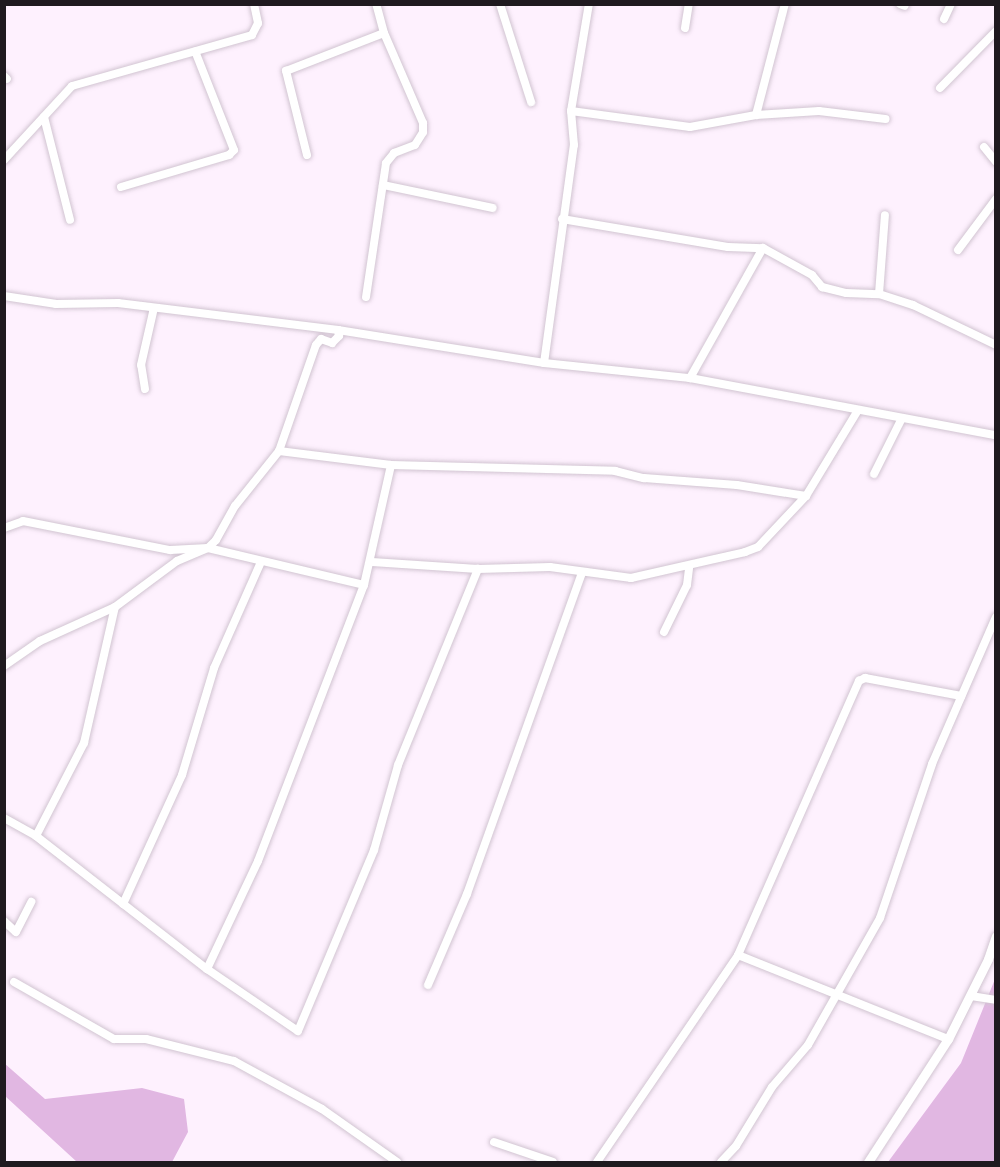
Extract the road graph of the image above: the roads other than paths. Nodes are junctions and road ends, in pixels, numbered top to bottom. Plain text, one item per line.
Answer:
1 (254, 4) edge
2 (376, 4) edge
3 (500, 4) edge
4 (589, 4) edge
5 (689, 4) edge
6 (785, 4) edge
7 (951, 4) edge
8 (944, 19) dead end
9 (685, 28) dead end
10 (996, 31) edge
11 (384, 33) junction
12 (195, 51) junction
13 (940, 88) dead end
14 (531, 102) dead end
15 (571, 111) junction
16 (756, 115) junction
17 (44, 117) junction
18 (886, 119) dead end
19 (984, 147) dead end
20 (307, 155) dead end
21 (4, 159) edge
22 (996, 162) edge
23 (383, 185) junction
24 (121, 187) dead end
25 (996, 199) edge
26 (494, 208) dead end
27 (885, 215) dead end
28 (562, 219) junction
29 (70, 220) dead end
30 (763, 248) junction
31 (958, 250) dead end
32 (879, 294) junction
33 (4, 296) edge
34 (366, 297) dead end
35 (154, 308) junction
36 (338, 330) junction
37 (996, 345) edge
38 (544, 363) junction
39 (690, 378) junction
40 (145, 389) dead end
41 (858, 410) junction
42 (901, 420) junction
43 (996, 435) edge
44 (279, 451) junction
45 (391, 465) junction
46 (874, 474) dead end
47 (806, 496) junction
48 (4, 528) edge
49 (207, 548) junction
50 (261, 562) junction
51 (372, 562) junction
52 (689, 568) junction
53 (478, 569) junction
54 (582, 573) junction
55 (364, 585) junction
56 (115, 607) junction
57 (996, 617) edge
58 (664, 632) dead end
59 (4, 666) edge
60 (962, 696) junction
61 (4, 818) edge
62 (36, 836) junction
63 (31, 902) dead end
64 (123, 904) junction
65 (4, 921) edge
66 (996, 936) edge
67 (738, 955) junction
68 (207, 969) junction
69 (14, 982) dead end
70 (428, 985) dead end
71 (840, 994) junction
72 (971, 996) junction
73 (996, 1000) edge
74 (948, 1039) junction
75 (494, 1142) dead end
76 (398, 1162) edge
77 (553, 1162) edge
78 (597, 1162) edge
79 (721, 1162) edge
80 (868, 1162) edge

1 - 12 street
2 - 11 street
3 - 14 street
4 - 15 street
5 - 9 street
6 - 16 street
7 - 8 street
10 - 13 street
11 - 20 street
11 - 23 street
12 - 17 street
12 - 24 street
15 - 16 street
15 - 28 street
16 - 18 street
17 - 21 street
17 - 29 street
19 - 22 street
23 - 26 street
23 - 34 street
25 - 31 street
27 - 32 street
28 - 30 street
28 - 38 street
30 - 32 street
30 - 39 street
32 - 37 street
33 - 35 street
35 - 36 street
35 - 40 street
36 - 38 street
36 - 44 street
38 - 39 street
39 - 41 street
41 - 42 street
41 - 47 street
42 - 43 street
42 - 46 street
44 - 45 street
44 - 49 street
45 - 47 street
45 - 51 street
47 - 52 street
48 - 49 street
49 - 50 street
49 - 56 street
50 - 55 street
50 - 64 street
51 - 53 street
51 - 55 street
52 - 54 street
52 - 58 street
53 - 54 street
53 - 68 street
54 - 70 street
55 - 68 street
56 - 59 street
56 - 62 street
57 - 60 street
60 - 67 street
60 - 71 street
61 - 62 street
62 - 64 street
63 - 65 street
64 - 68 street
66 - 72 street
67 - 71 street
67 - 78 street
69 - 76 street
71 - 74 street
71 - 79 street
72 - 73 street
72 - 74 street
74 - 80 street
75 - 77 street

